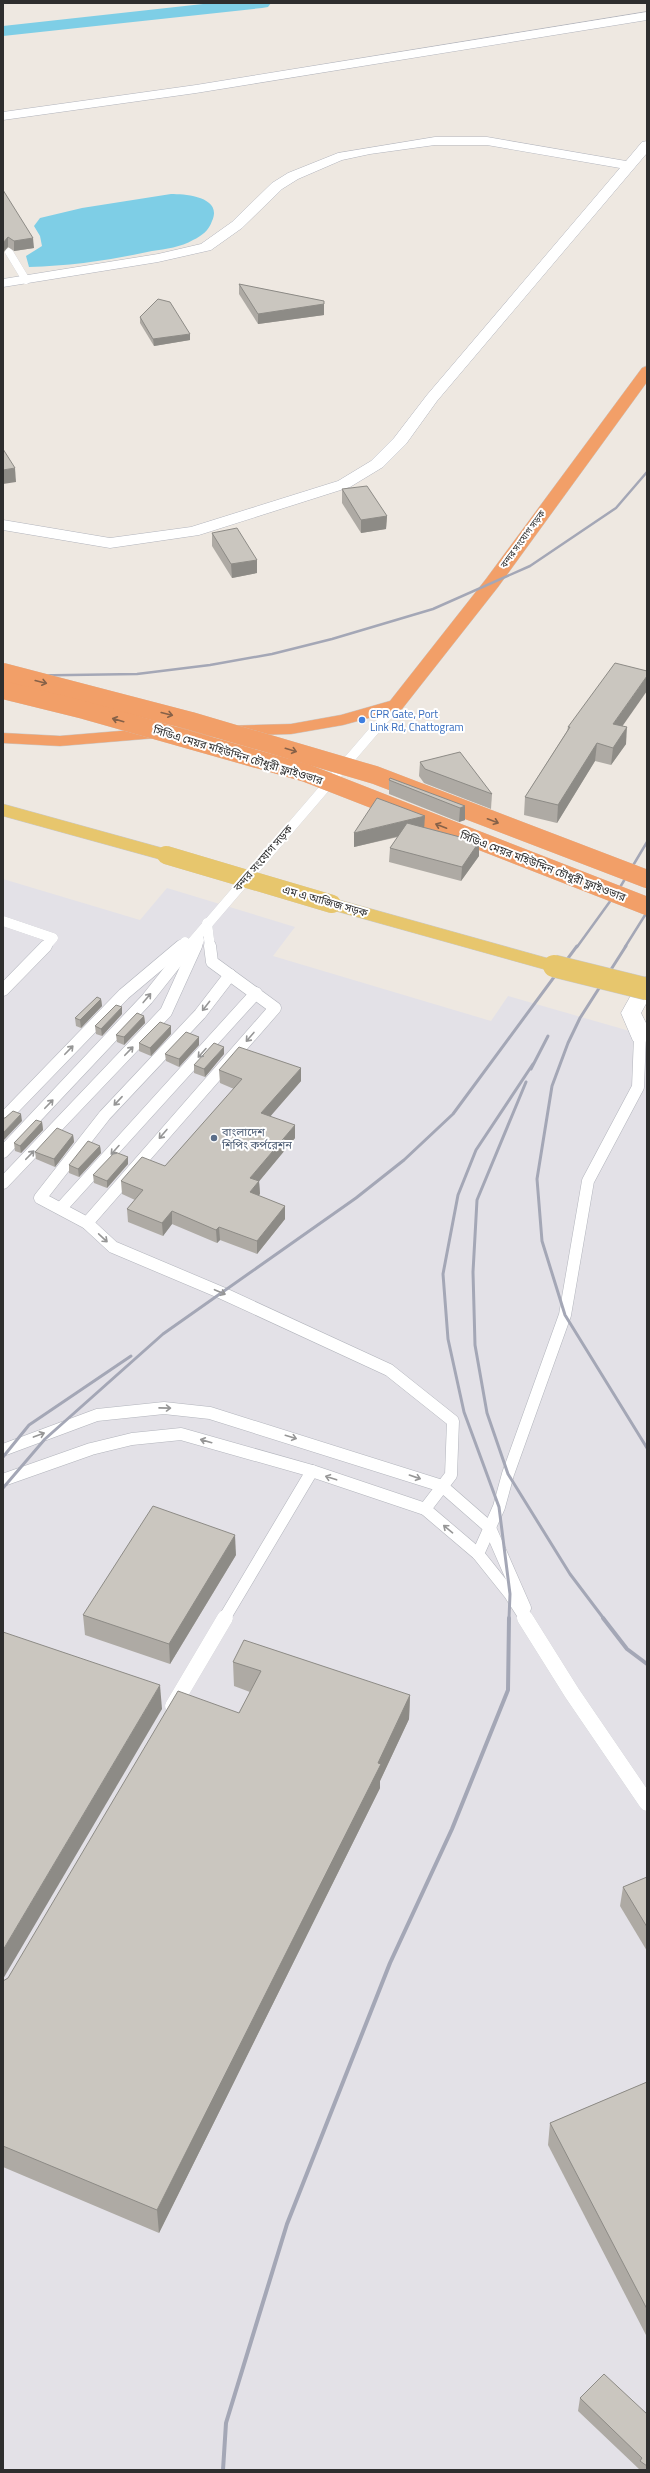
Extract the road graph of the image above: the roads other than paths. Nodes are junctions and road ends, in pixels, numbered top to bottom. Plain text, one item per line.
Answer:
1 (647, 16) edge
2 (3, 116) edge
3 (647, 145) edge
4 (629, 165) junction
5 (10, 253) dead end
6 (23, 275) junction
7 (3, 283) edge
8 (647, 371) edge
9 (3, 525) edge
10 (3, 672) edge
11 (3, 690) edge
12 (396, 705) junction
13 (3, 738) edge
14 (3, 810) edge
15 (647, 879) edge
16 (647, 906) edge
17 (3, 921) edge
18 (207, 923) junction
19 (230, 975) junction
20 (647, 983) edge
21 (4, 988) edge
22 (647, 990) edge
23 (256, 993) junction
24 (644, 1034) edge
25 (3, 1118) edge
26 (3, 1152) edge
27 (3, 1183) edge
28 (61, 1208) junction
29 (87, 1223) junction
30 (3, 1450) edge
31 (312, 1471) junction
32 (3, 1480) edge
33 (442, 1486) junction
34 (425, 1509) junction
35 (490, 1528) junction
36 (478, 1554) junction
37 (540, 1642) junction
38 (166, 1717) edge
39 (647, 1803) edge

1 - 2 street
3 - 4 street
4 - 6 street
4 - 9 street
5 - 6 lane
6 - 7 street
8 - 12 highway, বন্দর সংযোগ সড়ক
10 -> 15 highway, bridge
16 -> 11 highway, সিডিএ মেয়র মহিউদ্দিন চৌধুরী ফ্লাইওভার, bridge
12 - 13 highway
12 - 18 lane, বন্দর সংযোগ সড়ক
14 - 22 main road, এম এ আজিজ সড়ক, bridge
17 - 21 lane
18 - 19 lane
25 -> 18 lane
26 -> 18 lane
27 -> 18 lane
19 - 23 lane
19 -> 28 lane
20 - 24 street
23 -> 28 lane
23 -> 29 lane
24 - 35 lane
28 - 29 lane
29 -> 33 lane
30 -> 33 lane
31 -> 32 lane
34 -> 31 lane
31 - 38 lane
33 - 34 lane
33 - 35 lane
36 -> 34 lane
35 - 36 lane
35 - 37 lane
36 - 37 lane
37 - 39 lane

